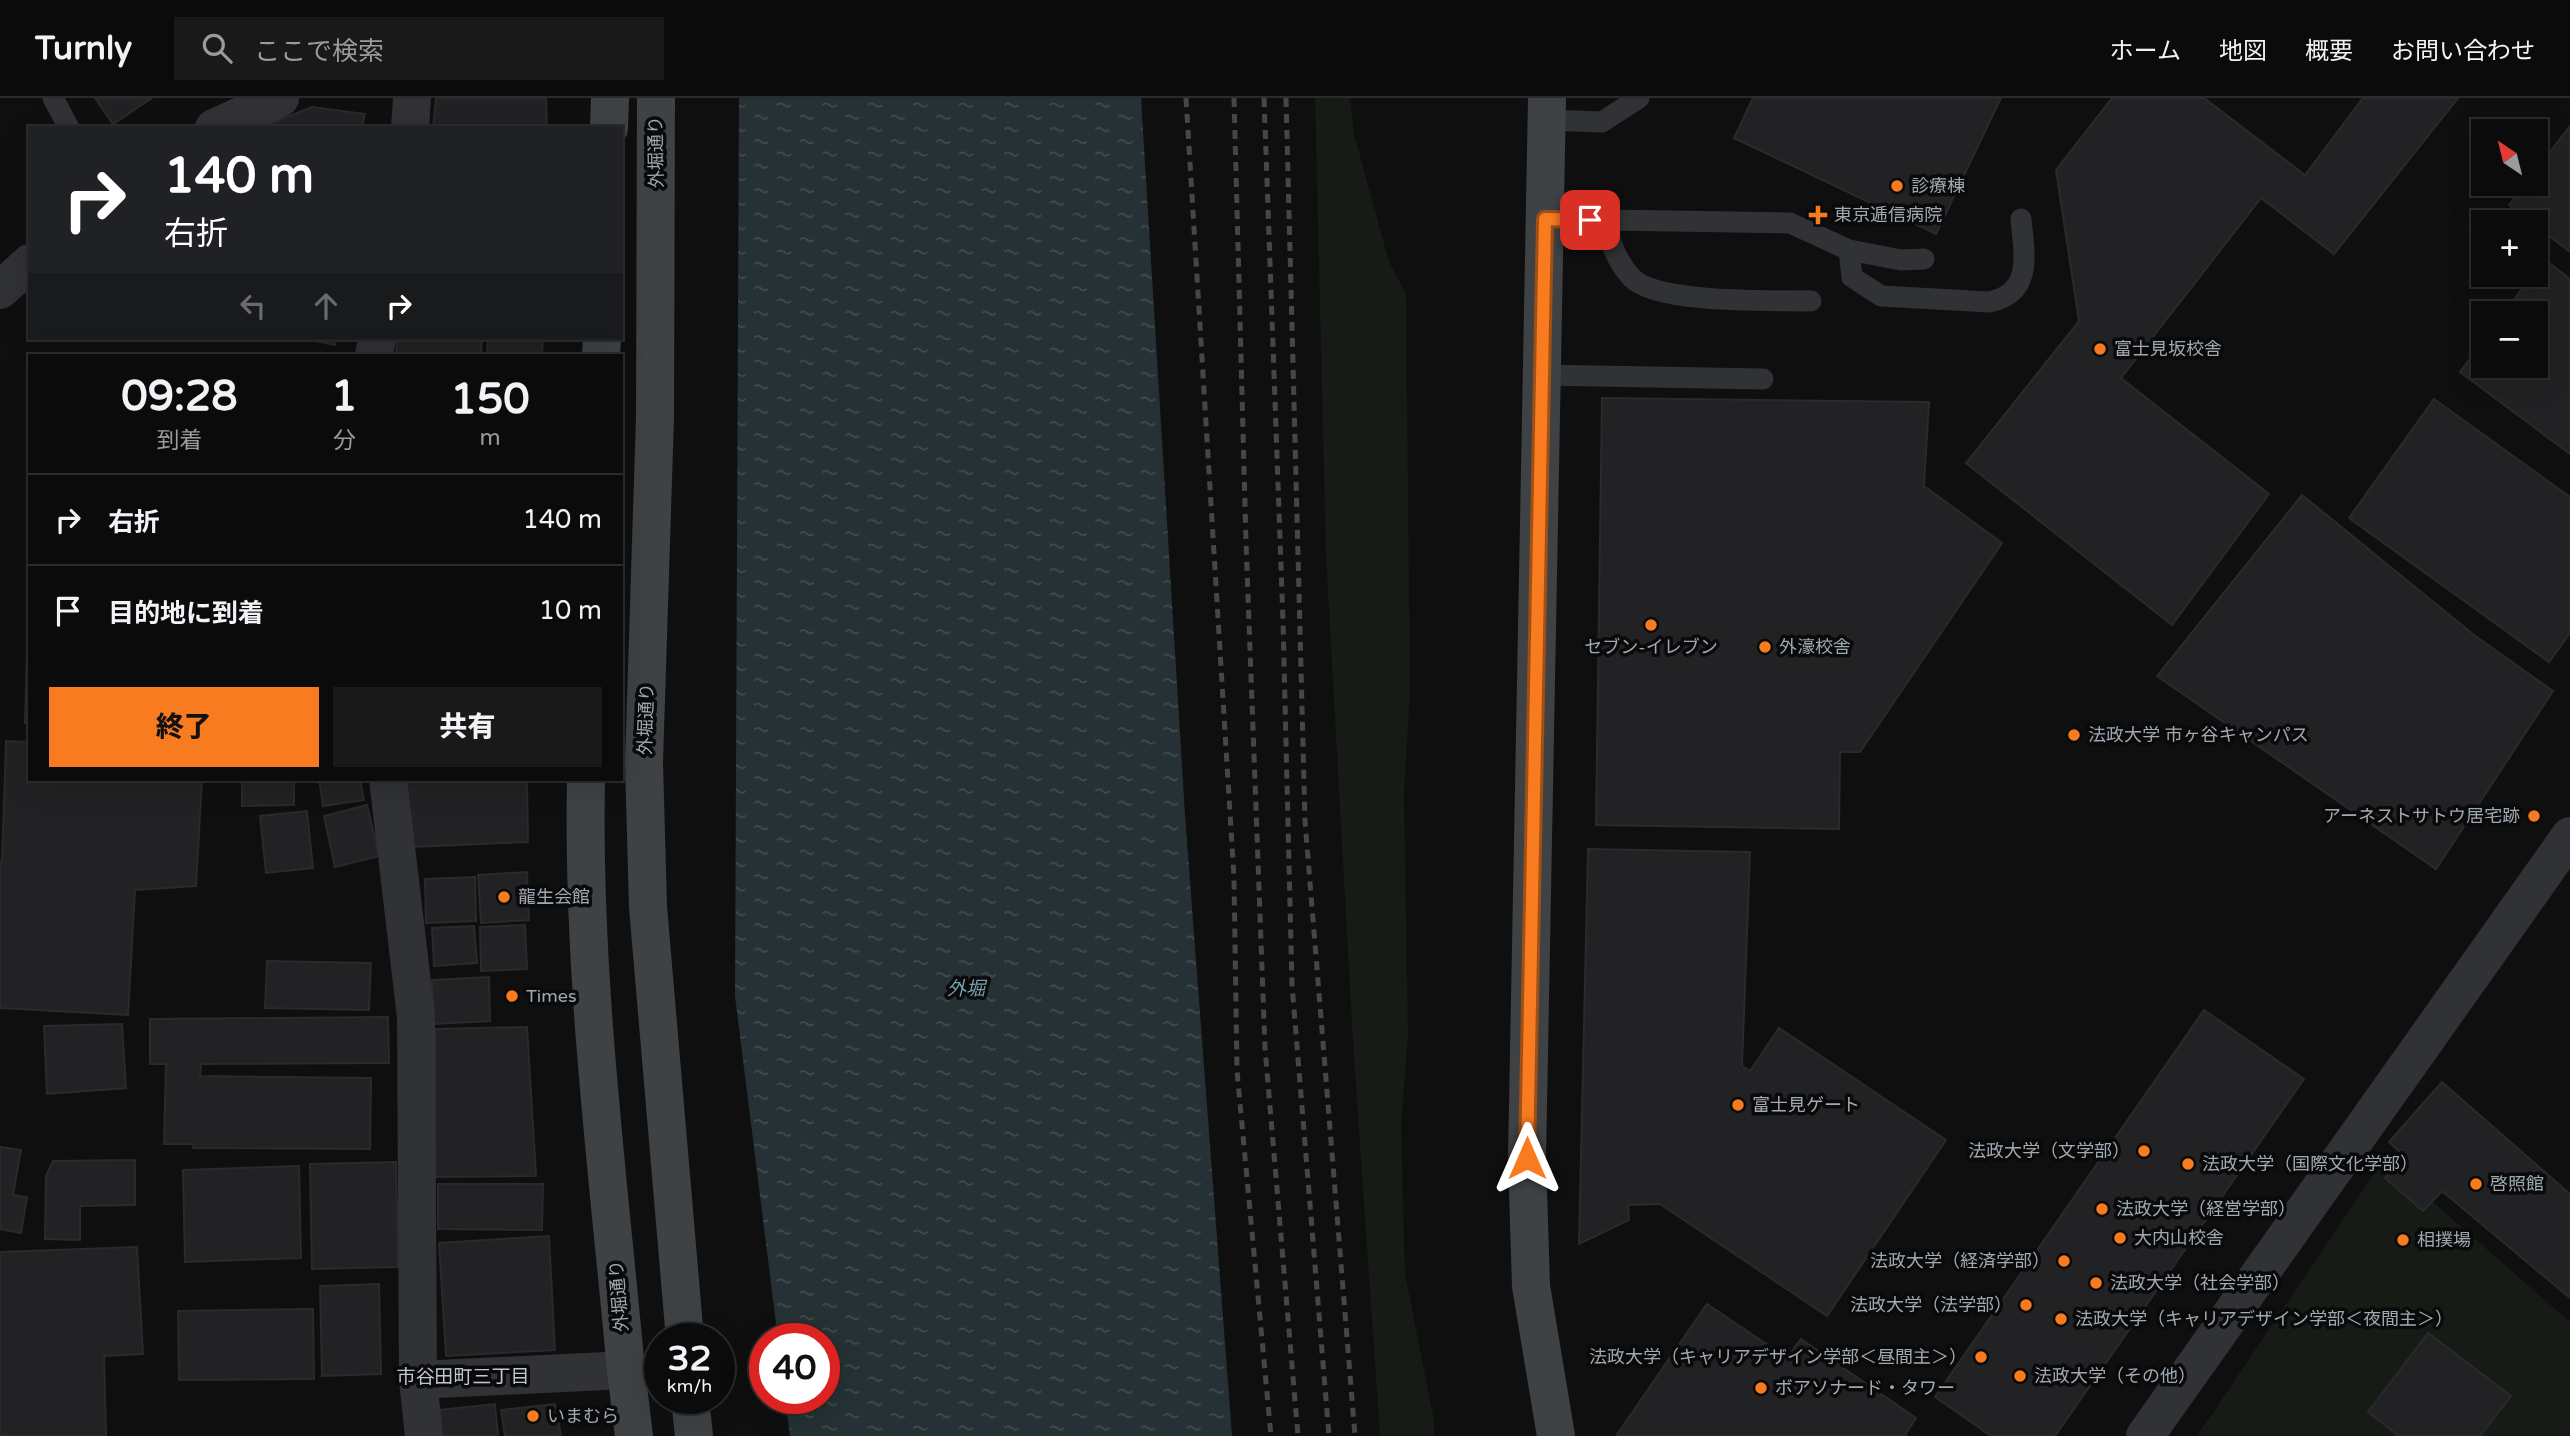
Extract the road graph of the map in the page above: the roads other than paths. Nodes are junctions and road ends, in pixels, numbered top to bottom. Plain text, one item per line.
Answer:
1 (54, 98) edge
2 (280, 98) edge
3 (412, 98) edge
4 (610, 98) edge
5 (656, 98) edge
6 (1639, 98) edge
7 (1547, 109) edge
8 (68, 126) edge
9 (218, 126) edge
10 (410, 126) edge
11 (610, 126) edge
12 (1545, 219) junction
13 (2021, 219) dead end
14 (1605, 220) junction
15 (1849, 250) junction
16 (1924, 259) dead end
17 (28, 265) edge
18 (0, 290) edge
19 (1811, 301) dead end
20 (1541, 375) junction
21 (1763, 379) dead end
22 (388, 781) edge
23 (586, 781) edge
24 (2570, 836) edge
25 (684, 1323) edge
26 (626, 1370) junction
27 (418, 1380) junction
28 (692, 1414) edge
29 (424, 1436) edge
30 (634, 1436) edge
31 (694, 1436) edge
32 (1556, 1436) edge
33 (2145, 1436) edge

1 - 8 lane
2 - 9 street
3 - 10 street
4 - 11 main road
5 - 25 main road, 外堀通り
6 - 7 lane
7 - 12 main road
12 - 14 lane
12 - 20 main road
13 - 15 lane
14 - 15 lane
14 - 19 lane
15 - 16 lane
17 - 18 street
20 - 21 lane
20 - 32 main road
22 - 27 street
23 - 26 main road, 外堀通り
24 - 33 street
26 - 27 street
26 - 30 main road, 外堀通り
27 - 29 street
28 - 31 main road

